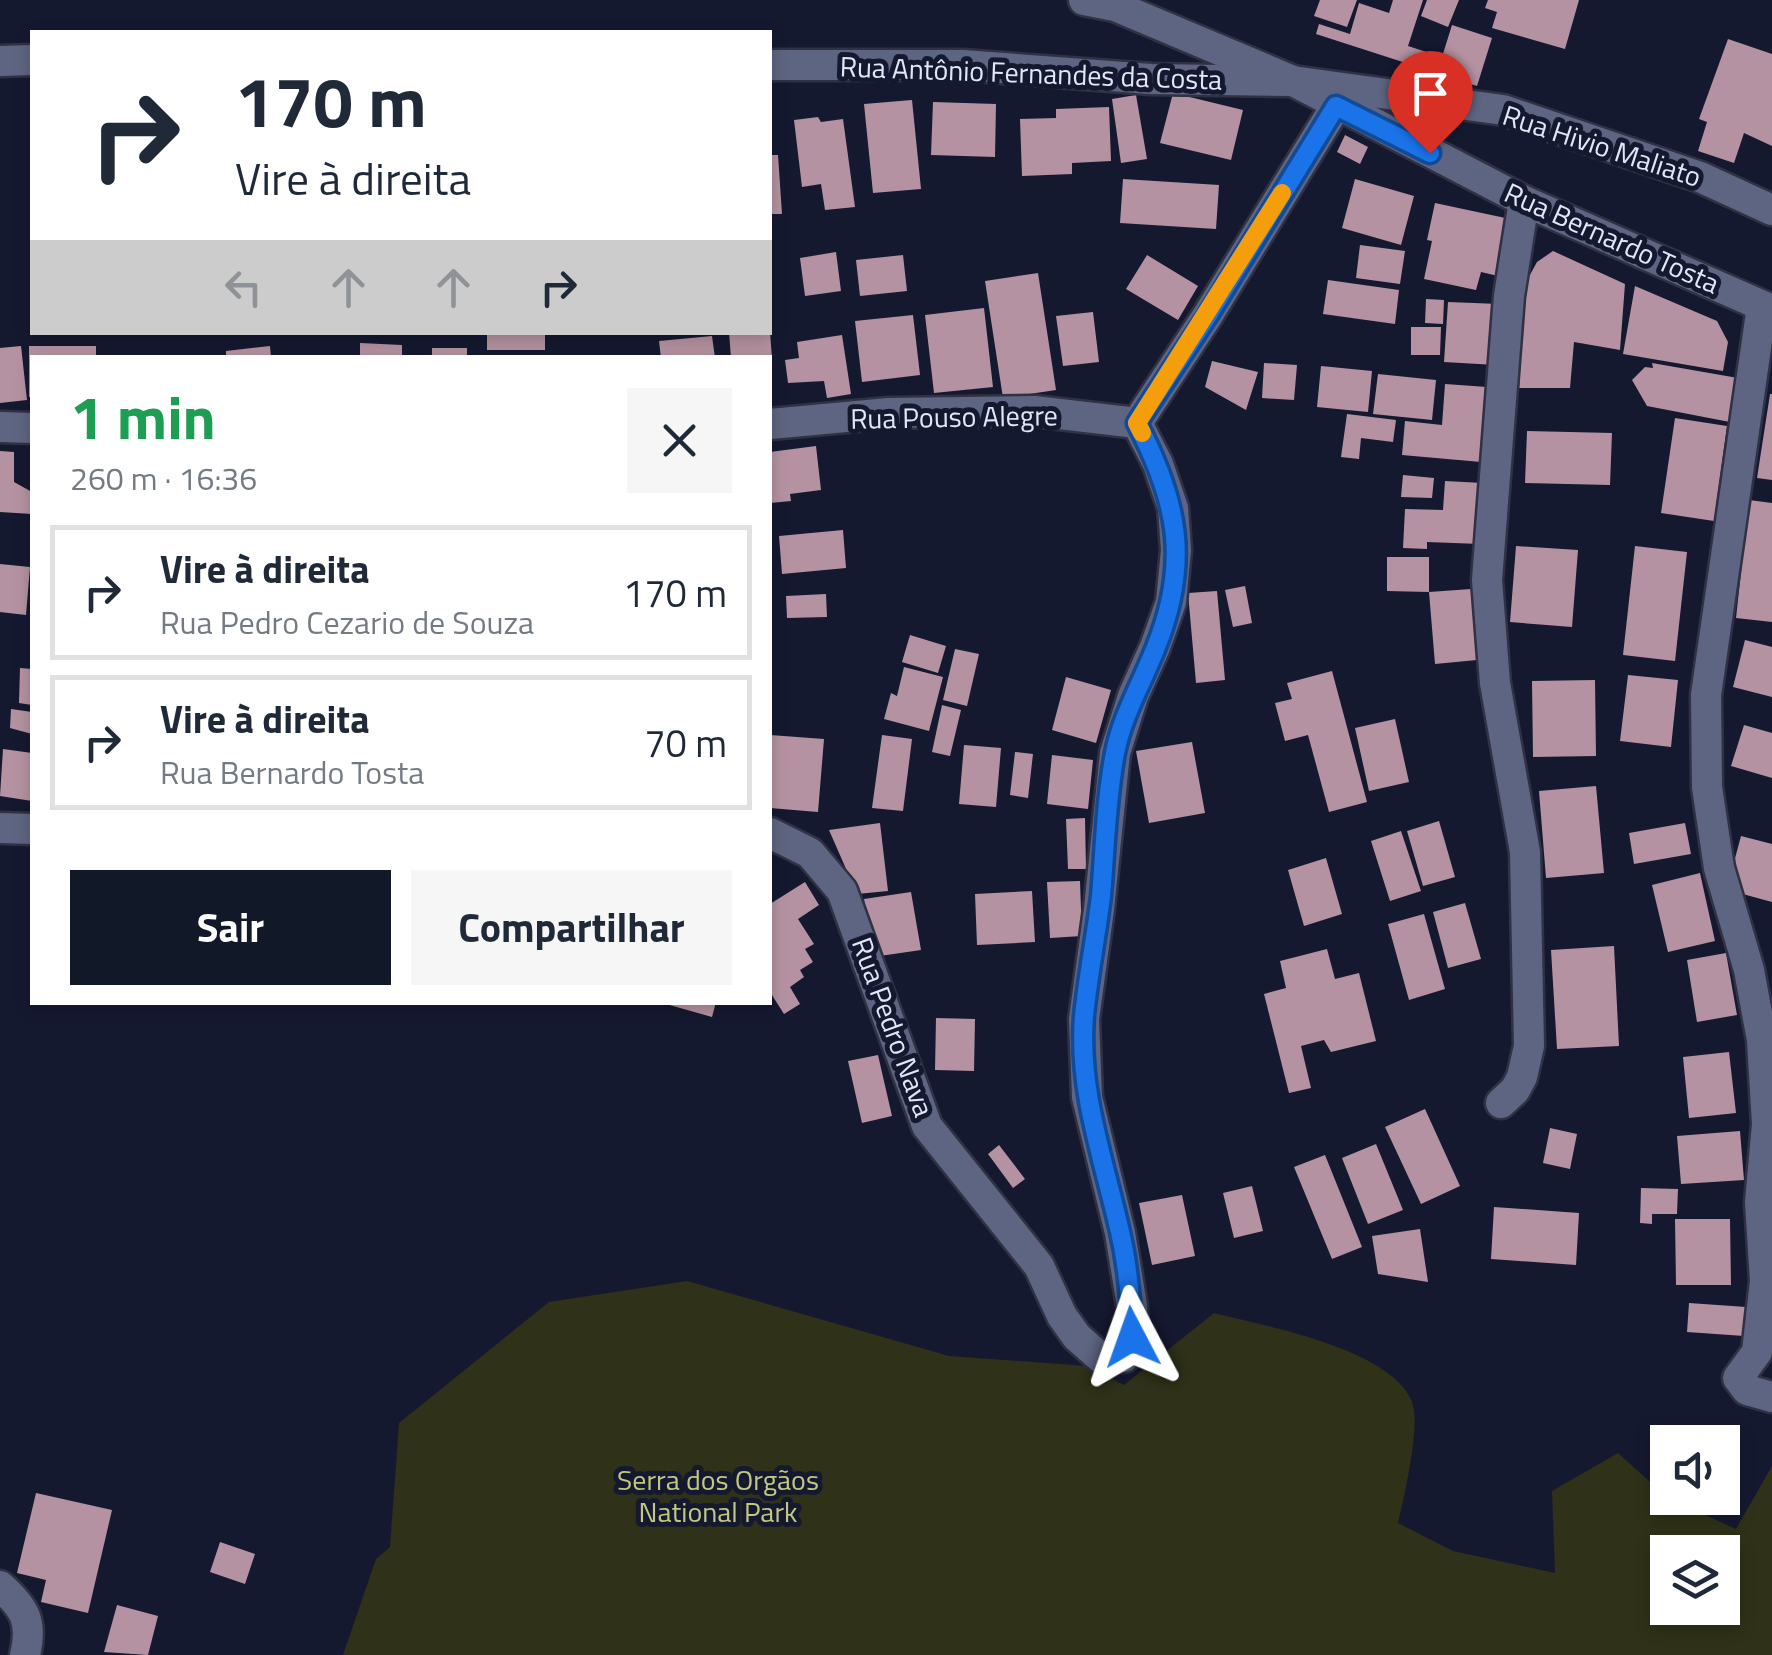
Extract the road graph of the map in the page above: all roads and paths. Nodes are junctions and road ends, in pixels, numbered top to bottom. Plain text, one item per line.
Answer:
1 (1084, 0) edge
2 (30, 60) edge
3 (0, 61) edge
4 (772, 65) edge
5 (1293, 82) junction
6 (1336, 106) junction
7 (1524, 201) junction
8 (1772, 210) edge
9 (1767, 308) edge
10 (1137, 423) junction
11 (772, 424) edge
12 (0, 428) edge
13 (30, 428) edge
14 (0, 828) edge
15 (30, 829) edge
16 (772, 833) edge
17 (1501, 1103) dead end
18 (1772, 1397) edge
19 (0, 1586) edge
20 (25, 1655) edge

1 - 5 street, Rua Hivio Maliato
2 - 3 street
4 - 5 street, Rua Antônio Fernandes da Costa
5 - 6 street, Rua Bernardo Tosta
5 - 8 street, Rua Hivio Maliato
6 - 7 street, Rua Bernardo Tosta
6 - 10 street
7 - 9 street, Rua Bernardo Tosta
7 - 17 street
9 - 18 street
10 - 11 street, Rua Pouso Alegre
10 - 16 street, Rua Pedro Nava
12 - 13 street
14 - 15 street
19 - 20 street

